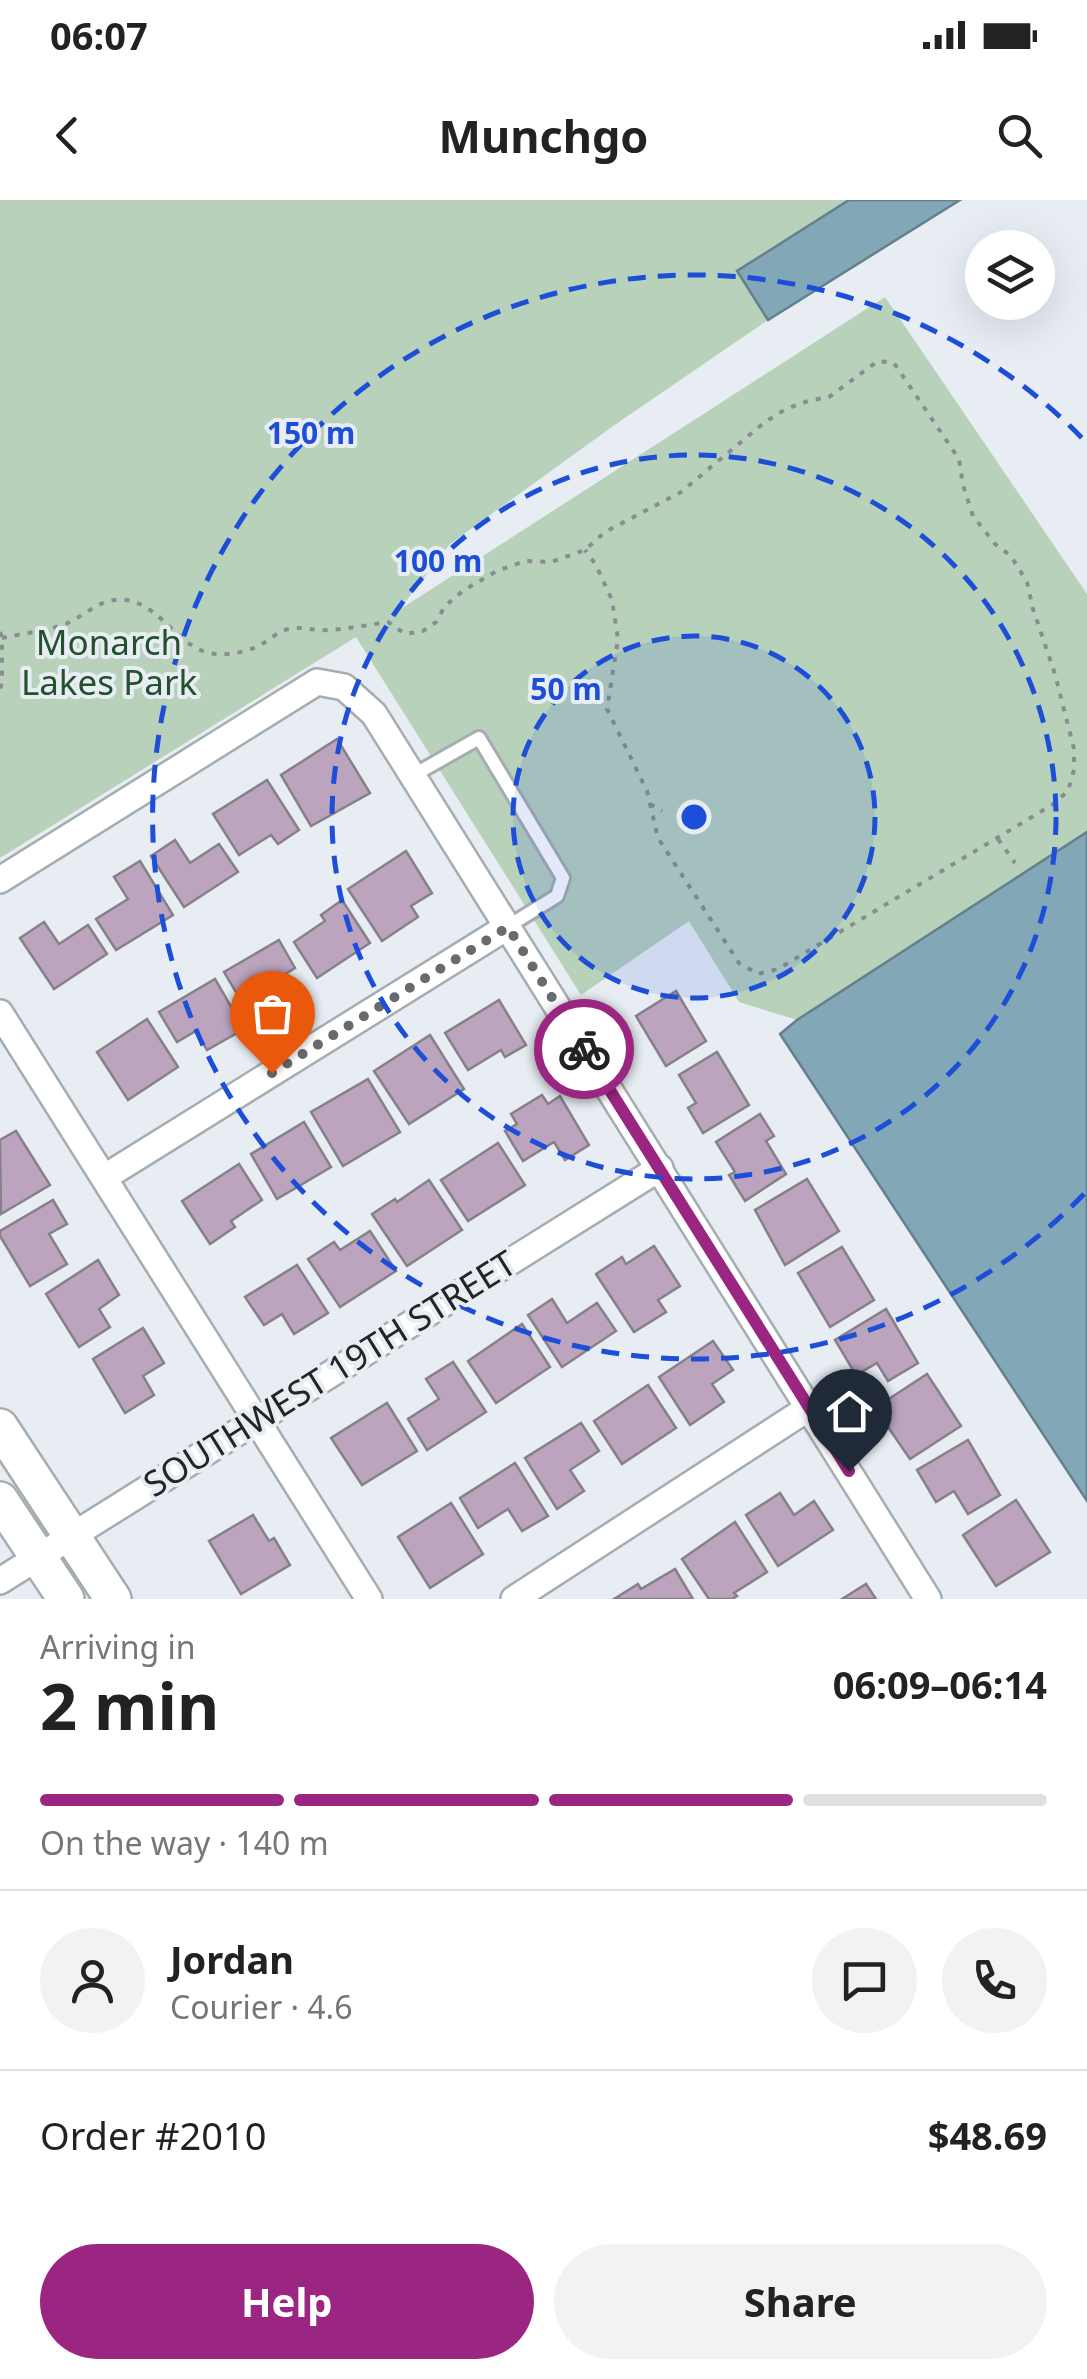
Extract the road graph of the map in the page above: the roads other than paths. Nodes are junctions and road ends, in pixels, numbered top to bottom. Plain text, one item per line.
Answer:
1 (412, 776) junction
2 (0, 880) edge
3 (508, 927) junction
4 (0, 1013) edge
5 (660, 1168) junction
6 (105, 1177) junction
7 (810, 1406) junction
8 (257, 1420) junction
9 (0, 1427) edge
10 (0, 1500) edge
11 (71, 1536) junction
12 (38, 1558) junction
13 (0, 1581) edge
14 (66, 1599) edge
15 (113, 1599) edge
16 (369, 1599) edge
17 (514, 1599) edge
18 (928, 1599) edge

1 - 2 street
1 - 3 street
1 - 3 lane
3 - 5 street
3 - 6 street
4 - 6 street
5 - 7 street
5 - 8 street, SOUTHWEST 19TH STREET
6 - 8 street
7 - 17 street
7 - 18 street
8 - 11 street, SOUTHWEST 19TH STREET
8 - 16 street
9 - 11 street
10 - 12 street
11 - 12 street, SOUTHWEST 19TH STREET
11 - 15 street
12 - 13 street, SOUTHWEST 19TH STREET
12 - 14 street

